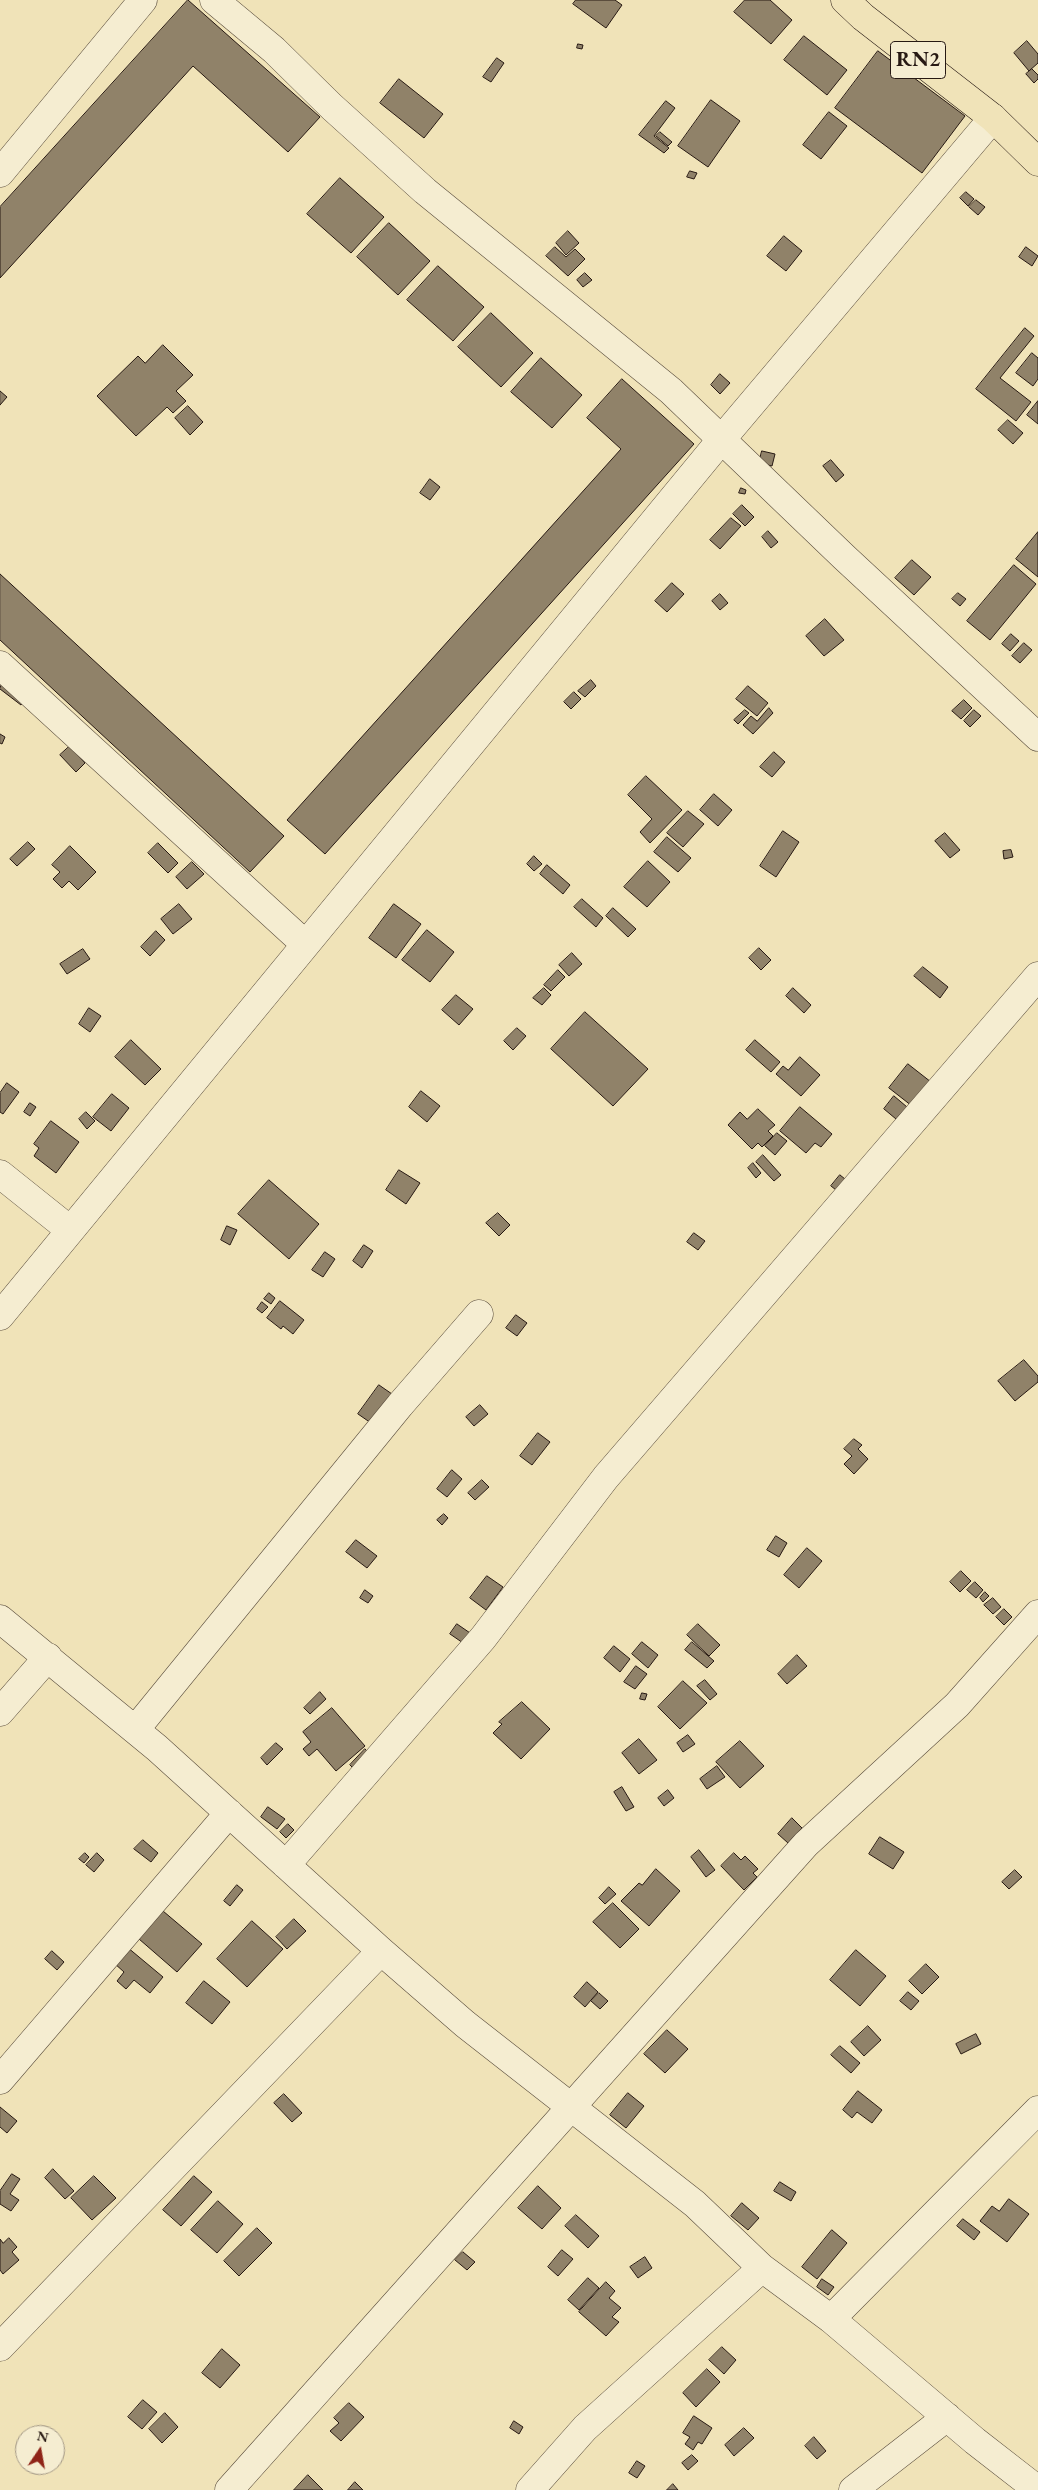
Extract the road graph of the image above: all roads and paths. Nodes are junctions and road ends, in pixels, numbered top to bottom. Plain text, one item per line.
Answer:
1 (143, 0) edge
2 (214, 0) edge
3 (845, 0) edge
4 (993, 118) junction
5 (1038, 162) edge
6 (0, 173) edge
7 (721, 440) junction
8 (0, 665) edge
9 (1038, 737) edge
10 (305, 944) junction
11 (1038, 976) edge
12 (0, 1174) edge
13 (70, 1230) junction
14 (480, 1314) dead end
15 (0, 1316) edge
16 (1038, 1614) edge
17 (0, 1619) edge
18 (48, 1657) junction
19 (0, 1712) edge
20 (135, 1730) junction
21 (229, 1813) junction
22 (286, 1865) junction
23 (381, 1951) junction
24 (0, 2080) edge
25 (571, 2106) junction
26 (1038, 2110) edge
27 (762, 2268) junction
28 (831, 2319) junction
29 (0, 2346) edge
30 (947, 2417) junction
31 (229, 2490) edge
32 (530, 2490) edge
33 (852, 2490) edge
34 (1038, 2490) edge

1 - 6 street
2 - 7 street
3 - 4 highway, RN2
4 - 5 highway, RN2
4 - 7 street
7 - 9 street
7 - 10 street
8 - 10 street
10 - 13 street
11 - 22 street
12 - 13 street
13 - 15 street
14 - 20 street
16 - 25 street
17 - 18 street
18 - 19 street
18 - 20 street
20 - 21 street
21 - 22 street
21 - 24 street
22 - 23 street
23 - 25 street
23 - 29 street
25 - 27 street
25 - 31 street
26 - 28 street
27 - 28 street
27 - 32 street
28 - 30 street
30 - 33 street
30 - 34 street

